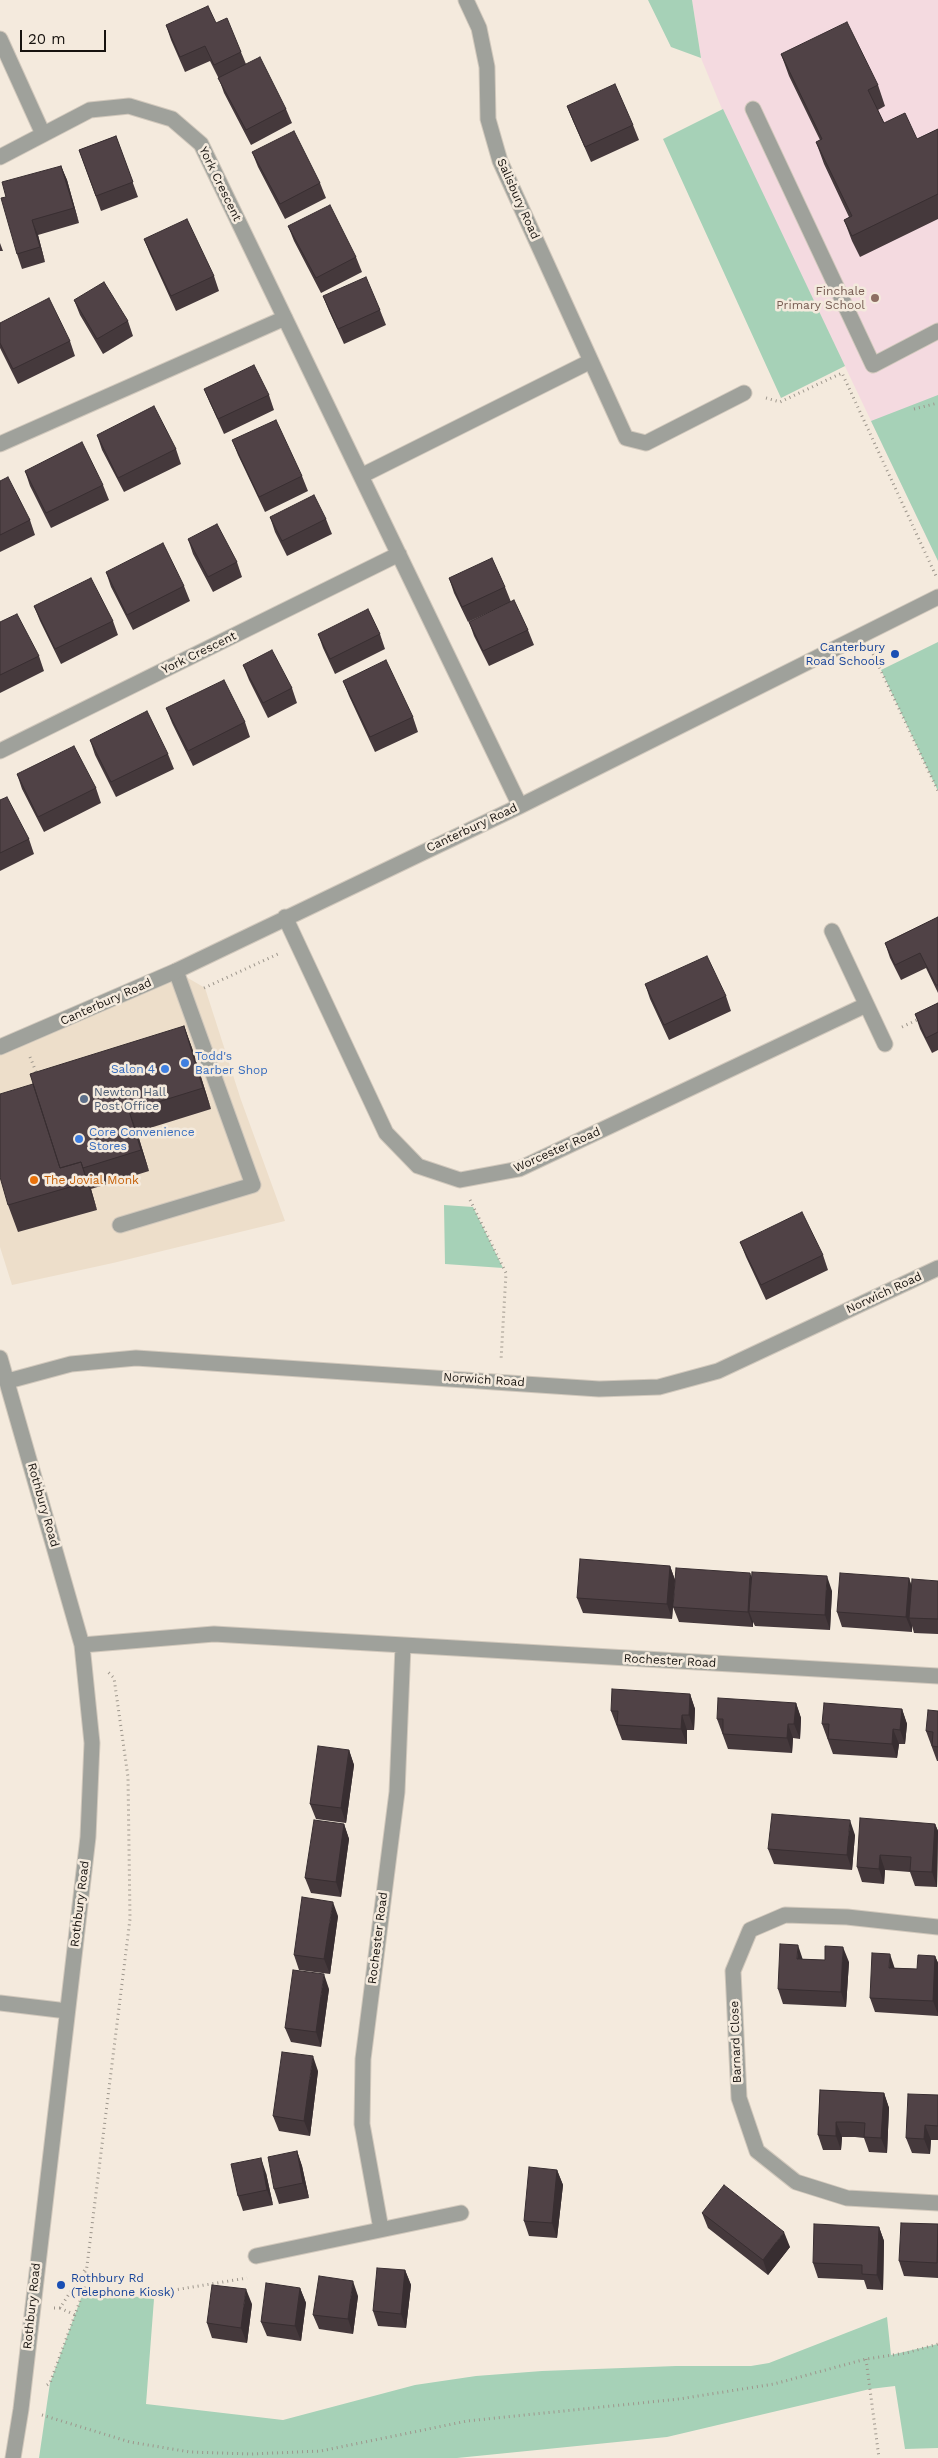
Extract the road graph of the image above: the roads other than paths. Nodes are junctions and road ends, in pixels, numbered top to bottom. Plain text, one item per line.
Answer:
1 (466, 0) edge
2 (0, 39) edge
3 (753, 109) dead end
4 (43, 134) junction
5 (0, 157) edge
6 (285, 318) junction
7 (938, 331) edge
8 (591, 361) junction
9 (744, 393) road end
10 (0, 444) edge
11 (361, 476) junction
12 (399, 554) junction
13 (938, 597) edge
14 (0, 751) edge
15 (520, 806) junction
16 (285, 917) junction
17 (832, 931) dead end
18 (176, 971) junction
19 (866, 1005) junction
20 (883, 1040) road end
21 (0, 1047) edge
22 (120, 1225) dead end
23 (938, 1268) edge
24 (0, 1358) edge
25 (8, 1381) junction
26 (82, 1645) junction
27 (403, 1646) junction
28 (938, 1676) edge
29 (938, 1927) edge
30 (0, 2003) edge
31 (67, 2011) junction
32 (938, 2203) edge
33 (461, 2212) dead end
34 (381, 2229) junction
35 (256, 2256) road end
36 (12, 2458) edge

1 - 8 street, Salisbury Road
2 - 4 street
3 - 7 street
4 - 5 street, York Crescent
4 - 6 street, York Crescent
6 - 10 street
6 - 11 street, York Crescent
8 - 9 street, Salisbury Road
8 - 11 street
11 - 12 street, York Crescent
12 - 14 street, York Crescent
12 - 15 street, York Crescent
13 - 15 street, Canterbury Road
15 - 16 street, Canterbury Road
16 - 18 street, Canterbury Road
16 - 19 street, Worcester Road
17 - 19 street
18 - 21 street, Canterbury Road
18 - 22 street
19 - 20 street
23 - 25 street, Norwich Road
24 - 25 street, Rothbury Road
25 - 26 street, Rothbury Road
26 - 27 street, Rochester Road
26 - 31 street, Rothbury Road
27 - 28 street, Rochester Road
27 - 34 street, Rochester Road
29 - 32 street, Barnard Close
30 - 31 street
31 - 36 street, Rothbury Road
33 - 34 street
34 - 35 street

